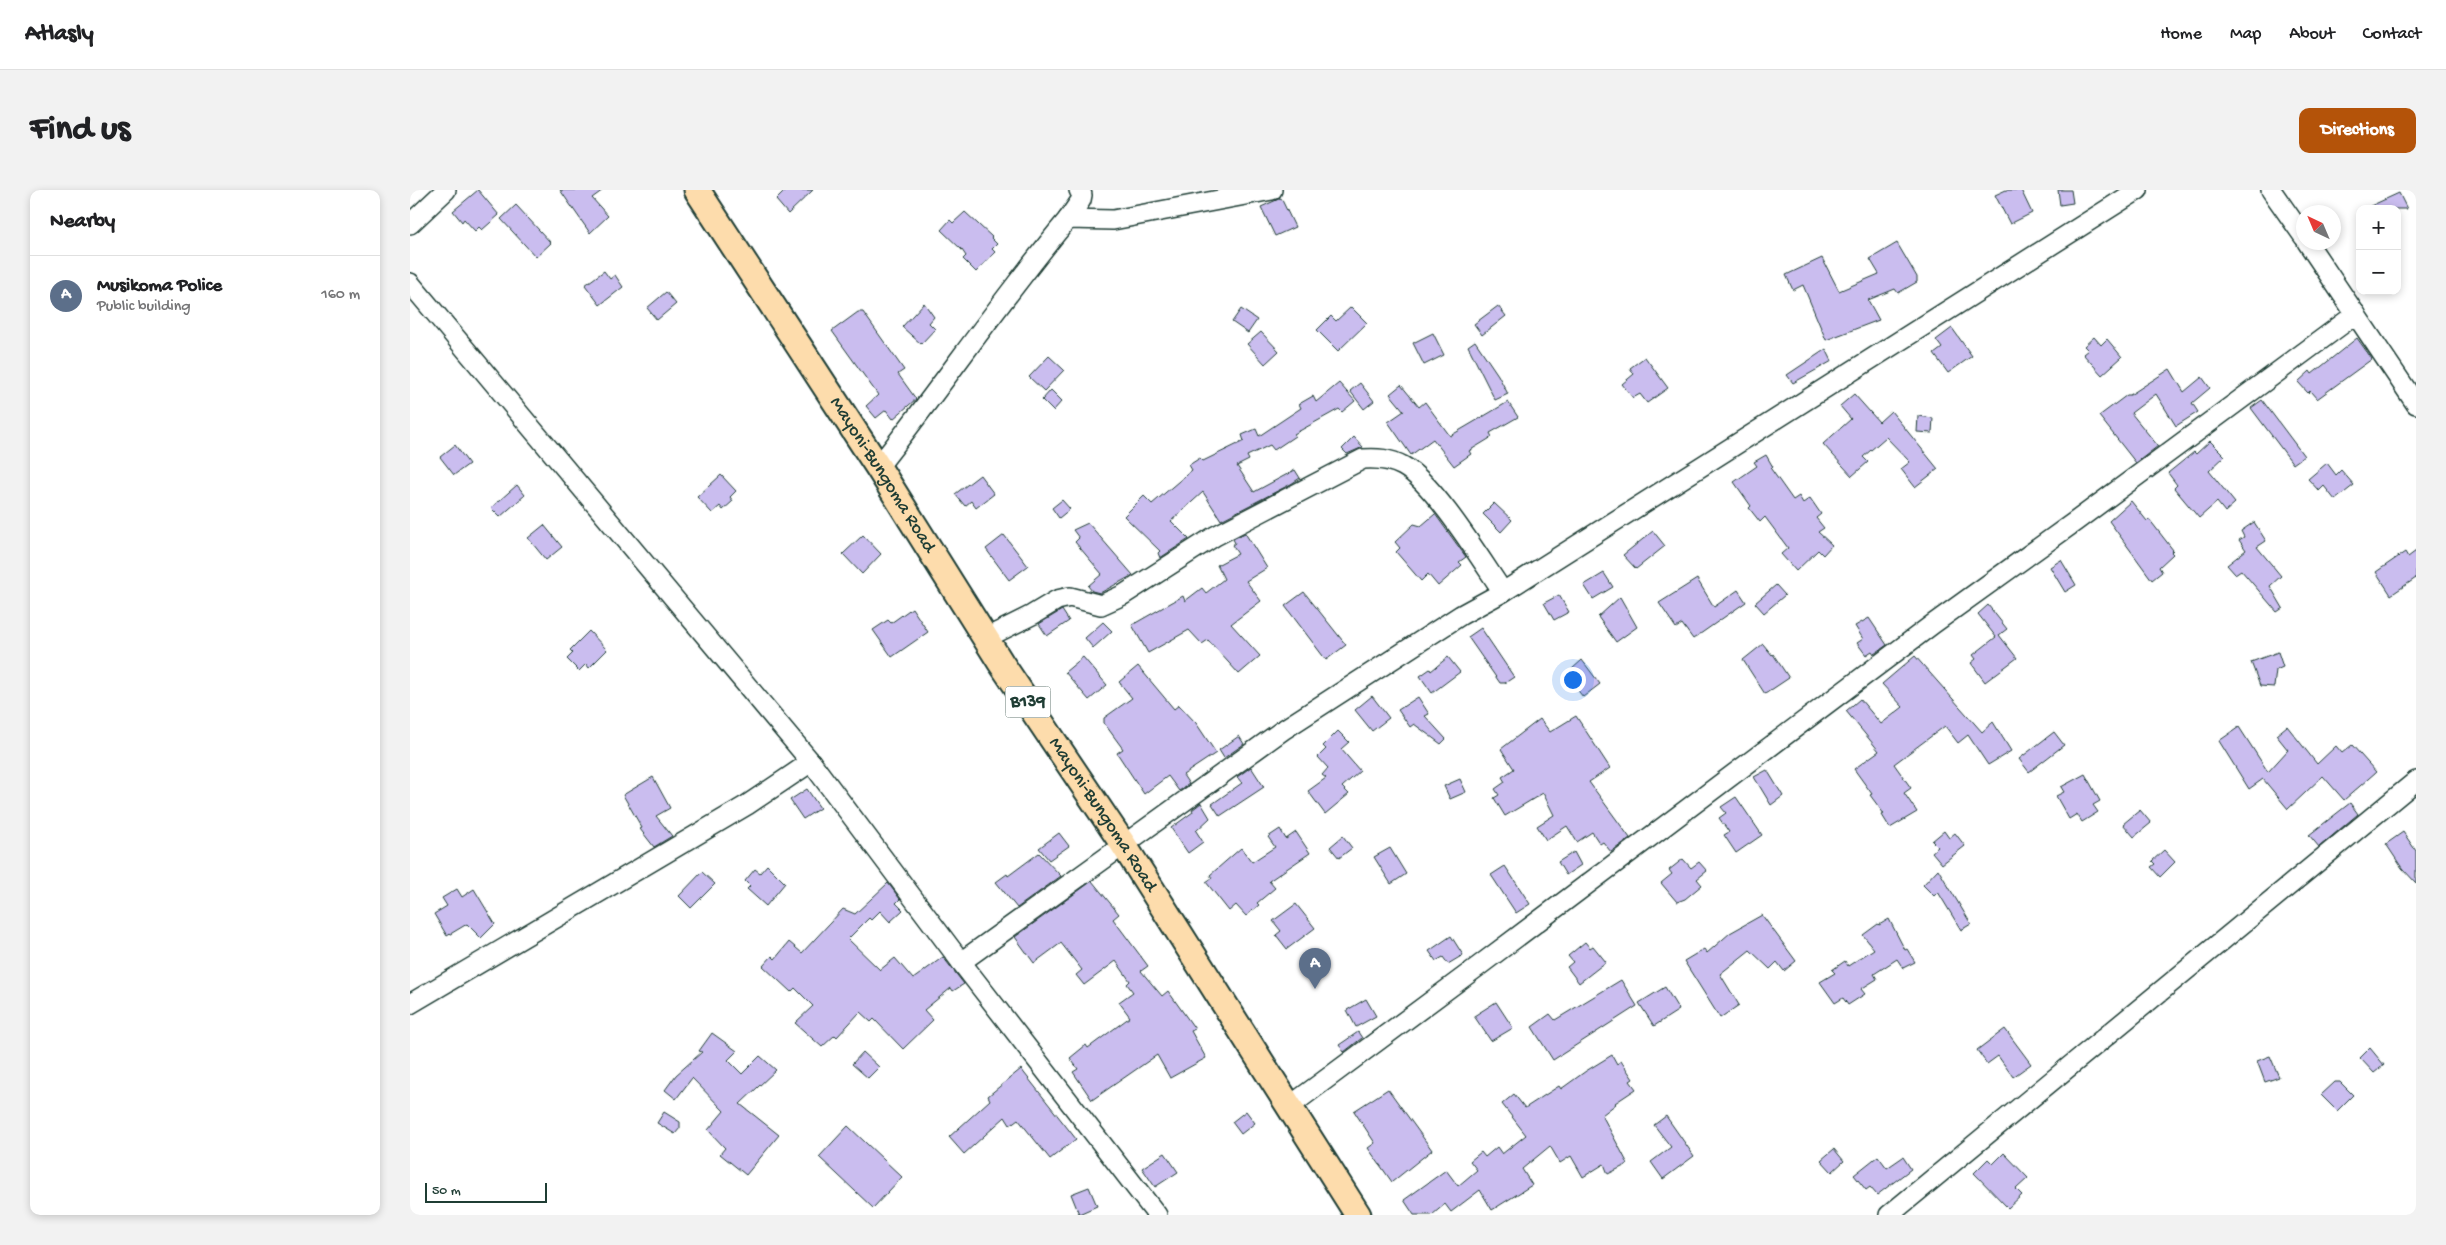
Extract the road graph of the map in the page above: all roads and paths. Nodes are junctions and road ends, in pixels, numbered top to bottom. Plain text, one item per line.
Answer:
1 (446, 190) edge
2 (697, 190) edge
3 (1079, 190) edge
4 (1272, 190) edge
5 (2138, 190) edge
6 (2271, 190) edge
7 (1068, 219) junction
8 (410, 224) edge
9 (2296, 226) edge
10 (2313, 250) edge
11 (410, 283) edge
12 (2356, 314) junction
13 (2416, 404) edge
14 (878, 467) junction
15 (1503, 592) junction
16 (986, 638) junction
17 (811, 762) junction
18 (2416, 781) edge
19 (1124, 844) junction
20 (962, 962) junction
21 (410, 1004) edge
22 (1290, 1106) junction
23 (1157, 1215) edge
24 (1358, 1215) edge
25 (1890, 1215) edge

1 - 8 street
2 - 14 main road, Mayoni-Bungoma Road / B139
3 - 7 street
4 - 7 street
5 - 15 street
6 - 9 street
7 - 14 street
10 - 12 street
11 - 17 street
12 - 13 street
12 - 22 street
14 - 16 main road, Mayoni-Bungoma Road / B139
15 - 16 street
15 - 19 street
16 - 19 main road, Mayoni-Bungoma Road / B139
17 - 20 street
17 - 21 street
18 - 25 street
19 - 20 street
19 - 22 main road, Mayoni-Bungoma Road / B139
20 - 23 street
22 - 24 main road, Mayoni-Bungoma Road / B139

